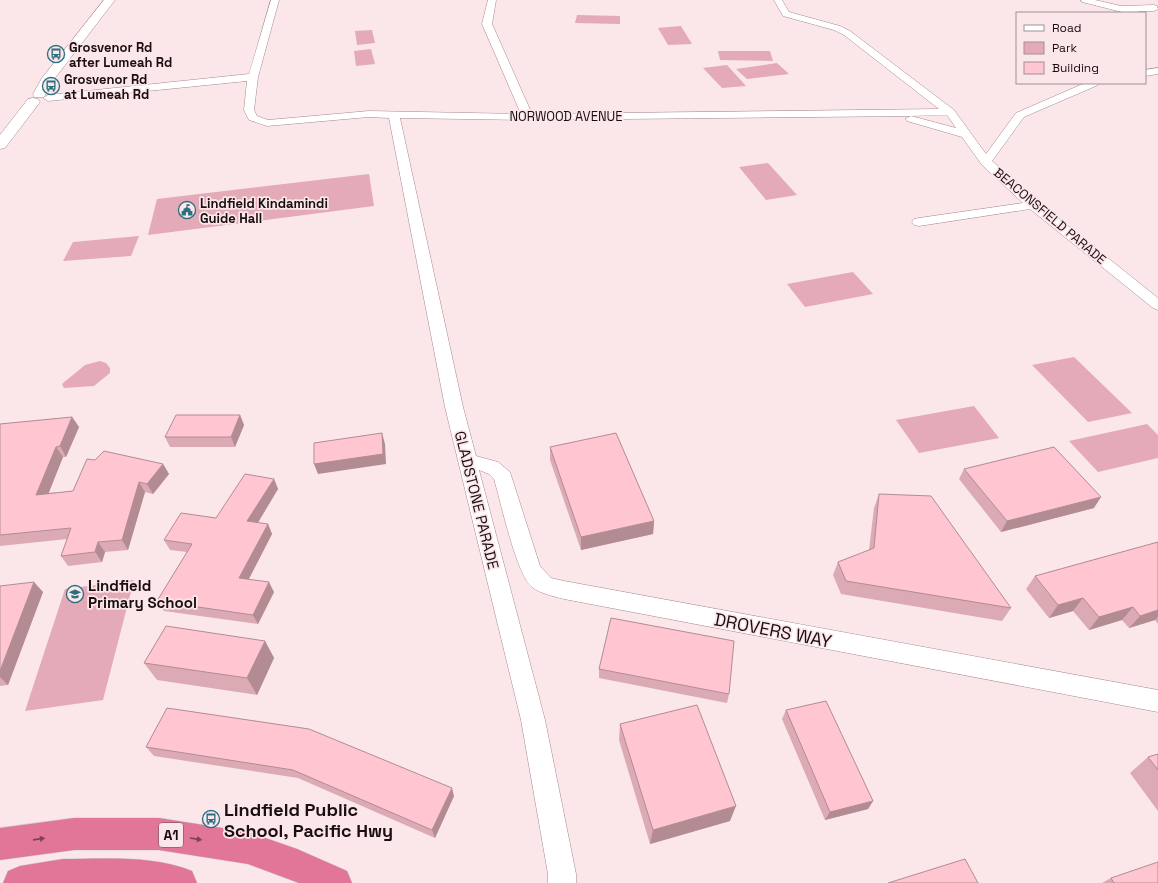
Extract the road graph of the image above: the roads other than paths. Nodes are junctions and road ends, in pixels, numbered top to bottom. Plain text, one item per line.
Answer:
1 (110, 0) edge
2 (275, 0) edge
3 (492, 0) edge
4 (778, 0) edge
5 (1085, 0) edge
6 (1135, 0) edge
7 (1110, 6) junction
8 (1156, 9) edge
9 (1133, 12) edge
10 (1146, 15) edge
11 (1158, 18) edge
12 (1158, 71) edge
13 (1146, 73) edge
14 (253, 77) junction
15 (1092, 84) edge
16 (40, 98) junction
17 (950, 112) junction
18 (878, 113) junction
19 (394, 116) junction
20 (528, 117) junction
21 (968, 135) junction
22 (0, 145) edge
23 (986, 162) junction
24 (1033, 205) junction
25 (919, 222) dead end
26 (1158, 306) edge
27 (467, 462) junction
28 (1158, 701) edge
29 (0, 844) edge
30 (20, 883) edge
31 (180, 883) edge
32 (335, 883) edge
33 (562, 883) edge

1 - 16 street
2 - 14 street
3 - 20 street
4 - 17 street, BEACONSFIELD PARADE
5 - 7 street
6 - 8 street
7 - 8 street
7 - 9 street
10 - 11 street
12 - 13 street
14 - 16 street
14 - 19 street, NORWOOD AVENUE
15 - 23 street
16 - 22 street
17 - 18 street, NORWOOD AVENUE
17 - 21 street, BEACONSFIELD PARADE
18 - 20 street, NORWOOD AVENUE
18 - 21 street, NORWOOD AVENUE
19 - 20 street, NORWOOD AVENUE
19 - 27 street, GLADSTONE PARADE
21 - 23 street, BEACONSFIELD PARADE
23 - 24 street, BEACONSFIELD PARADE
24 - 25 street
24 - 26 street, BEACONSFIELD PARADE
27 - 28 street, DROVERS WAY
27 - 33 street, GLADSTONE PARADE
29 -> 32 highway, A1
30 - 31 highway

